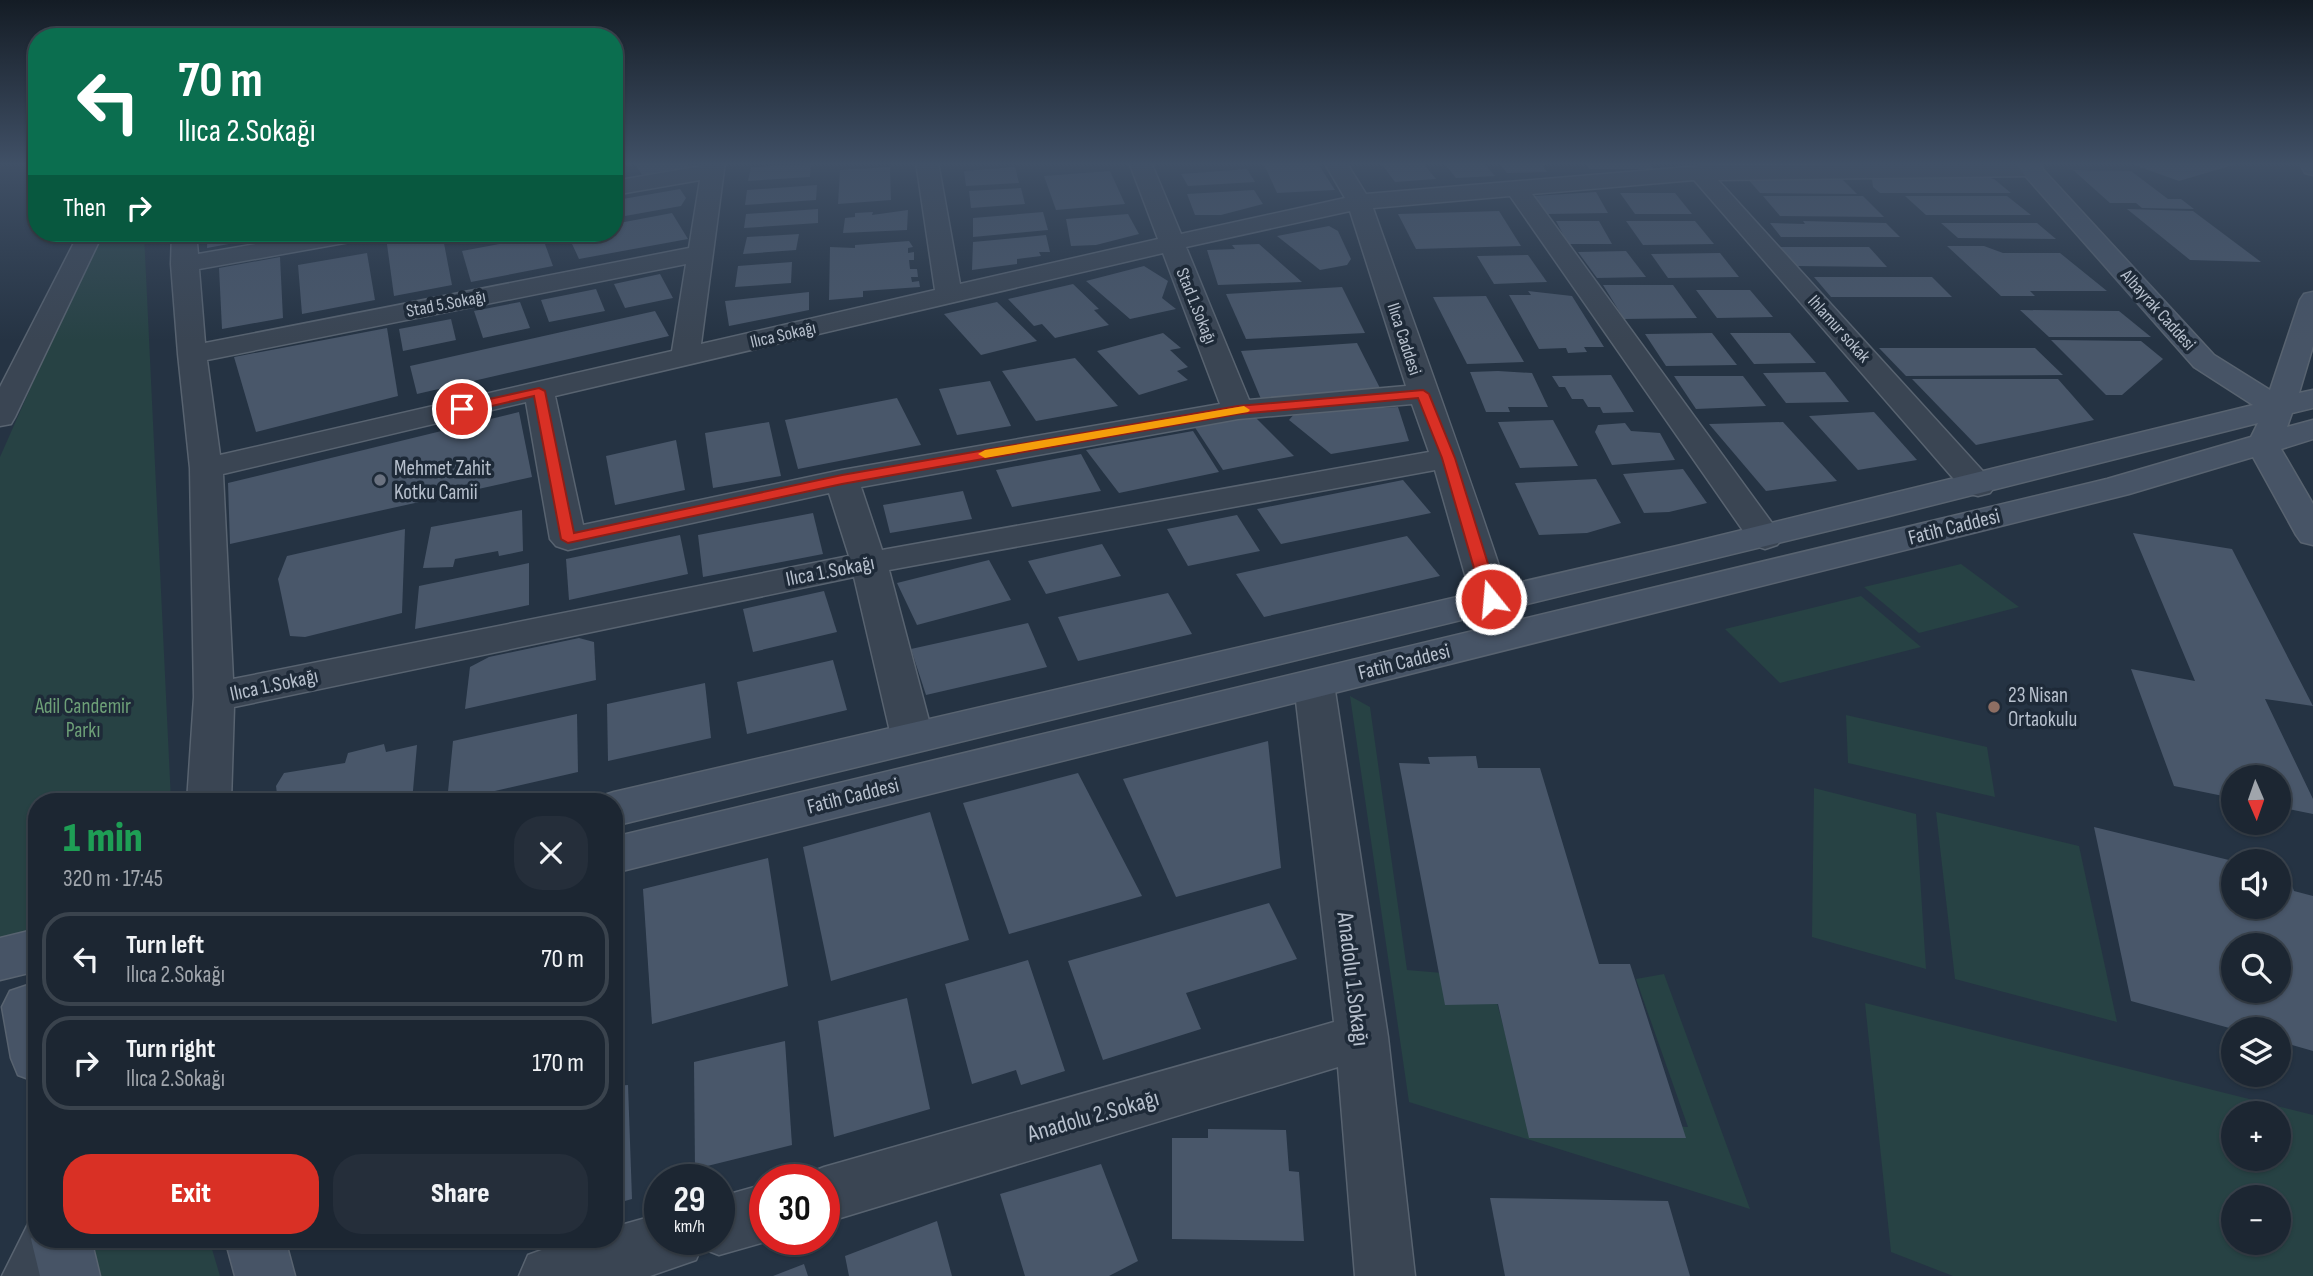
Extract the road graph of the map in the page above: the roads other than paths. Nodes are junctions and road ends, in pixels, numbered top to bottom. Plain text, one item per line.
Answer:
1 (704, 222) edge
2 (937, 222) edge
3 (1164, 222) edge
4 (1270, 222) edge
5 (1366, 222) edge
6 (1540, 222) edge
7 (1743, 222) edge
8 (2079, 222) edge
9 (86, 242) edge
10 (255, 242) edge
11 (1172, 243) junction
12 (184, 248) edge
13 (699, 254) junction
14 (949, 296) junction
15 (2313, 300) edge
16 (192, 354) junction
17 (685, 357) junction
18 (6, 388) edge
19 (539, 391) junction
20 (1423, 394) junction
21 (2296, 403) edge
22 (1238, 410) junction
23 (0, 417) edge
24 (2313, 429) edge
25 (2263, 445) junction
26 (1448, 458) junction
27 (206, 468) junction
28 (842, 480) junction
29 (1978, 486) junction
30 (2313, 536) edge
31 (1765, 538) junction
32 (869, 563) junction
33 (1491, 599) junction
34 (1314, 684) junction
35 (214, 697) junction
36 (912, 736) junction
37 (209, 793) edge
38 (623, 807) edge
39 (623, 853) edge
40 (28, 952) edge
41 (0, 959) edge
42 (22, 1008) edge
43 (28, 1028) edge
44 (1362, 1037) junction
45 (840, 1190) edge
46 (47, 1248) edge
47 (63, 1248) edge
48 (257, 1248) edge
49 (644, 1248) edge
50 (32, 1276) edge
51 (70, 1276) edge
52 (265, 1276) edge
53 (549, 1276) edge
54 (1385, 1276) edge

1 - 13 street
2 - 14 street
3 - 11 street, Stad 1.Sokağı
4 - 11 street, Ilıca Sokağı
5 - 20 street, Ilıca Caddesi
6 - 31 street
7 - 29 street, Ihlamur sokak
8 - 21 main road, Albayrak Caddesi
9 - 18 street
10 - 12 street
11 - 14 street, Ilıca Sokağı
11 - 22 street, Stad 1.Sokağı
12 - 16 street
13 - 16 street, Stad 5.Sokağı
13 - 17 street
14 - 17 street, Ilıca Sokağı
15 - 21 main road
16 - 27 street
17 - 19 street, Ilıca Sokağı
18 - 23 street
19 - 27 street, Ilıca Sokağı
19 - 28 street
20 - 22 street
20 - 26 street, Ilıca Caddesi
21 - 25 main road
21 - 29 main road, Fatih Caddesi
22 - 28 street
24 - 25 main road, Fatih Caddesi
25 - 30 main road
25 - 34 main road, Fatih Caddesi
26 - 32 street, Ilıca 1.Sokağı
26 - 33 street, Ilıca Caddesi
27 - 35 street
28 - 32 street
29 - 31 main road, Fatih Caddesi
31 - 33 main road, Fatih Caddesi
32 - 35 street, Ilıca 1.Sokağı
32 - 36 street
33 - 36 main road, Fatih Caddesi
34 - 39 main road, Fatih Caddesi
34 - 44 street, Anadolu 1.Sokağı
35 - 37 street
36 - 38 main road, Fatih Caddesi
40 - 41 main road
42 - 43 main road
44 - 45 street, Anadolu 2.Sokağı
44 - 54 street, Anadolu 1.Sokağı
46 - 50 street
47 - 51 main road
48 - 52 main road
49 - 53 street

